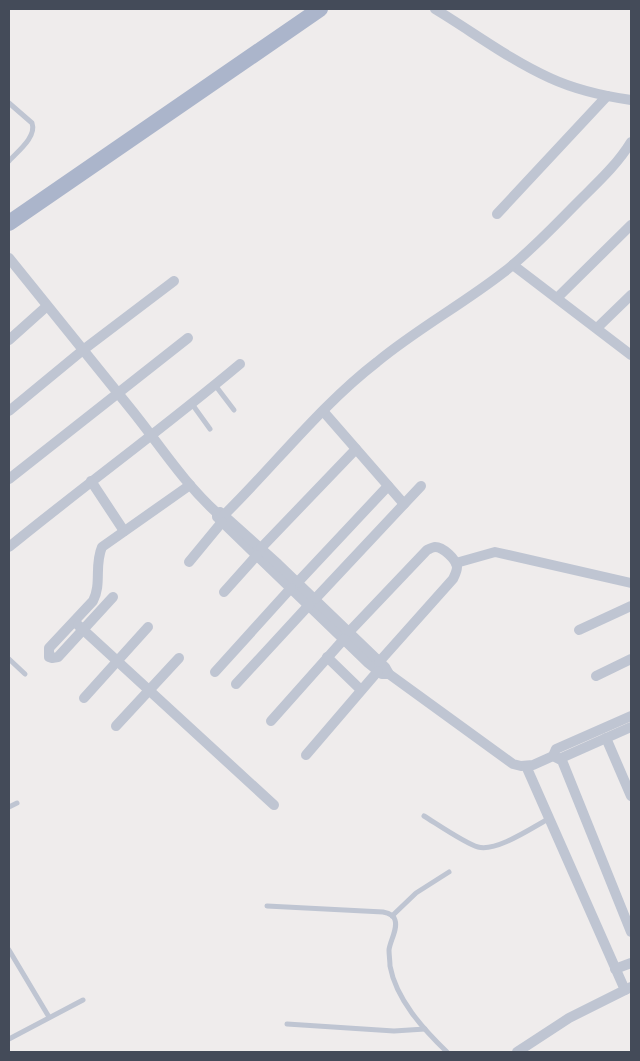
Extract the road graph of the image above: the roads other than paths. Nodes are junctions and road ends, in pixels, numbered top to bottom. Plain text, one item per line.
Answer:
1 (320, 9) edge
2 (435, 9) edge
3 (607, 96) junction
4 (631, 100) edge
5 (9, 103) edge
6 (631, 142) edge
7 (9, 161) edge
8 (497, 214) dead end
9 (9, 223) edge
10 (631, 226) edge
11 (9, 258) edge
12 (512, 265) junction
13 (174, 281) dead end
14 (631, 295) edge
15 (557, 298) junction
16 (48, 306) junction
17 (597, 328) junction
18 (188, 338) dead end
19 (9, 340) edge
20 (83, 350) junction
21 (631, 355) edge
22 (240, 364) dead end
23 (215, 384) junction
24 (117, 393) junction
25 (191, 404) junction
26 (234, 410) dead end
27 (9, 411) edge
28 (324, 411) junction
29 (210, 429) dead end
30 (151, 436) junction
31 (356, 449) junction
32 (9, 479) edge
33 (92, 481) junction
34 (190, 485) junction
35 (388, 486) junction
36 (421, 486) dead end
37 (404, 504) junction
38 (221, 516) junction
39 (124, 531) junction
40 (9, 547) edge
41 (259, 552) junction
42 (189, 562) dead end
43 (456, 563) junction
44 (631, 583) edge
45 (294, 585) junction
46 (224, 592) dead end
47 (113, 597) dead end
48 (312, 602) junction
49 (631, 606) edge
50 (74, 621) junction
51 (148, 627) dead end
52 (83, 630) junction
53 (579, 630) dead end
54 (346, 636) junction
55 (327, 657) junction
56 (179, 658) dead end
57 (9, 659) edge
58 (631, 659) edge
59 (117, 661) junction
60 (379, 666) junction
61 (215, 672) dead end
62 (25, 674) dead end
63 (596, 676) dead end
64 (236, 684) dead end
65 (148, 690) junction
66 (361, 690) junction
67 (84, 698) dead end
68 (631, 716) edge
69 (271, 721) dead end
70 (116, 726) dead end
71 (631, 727) edge
72 (606, 738) junction
73 (306, 755) dead end
74 (557, 757) junction
75 (526, 766) junction
76 (631, 796) edge
77 (17, 803) dead end
78 (274, 805) dead end
79 (9, 807) edge
80 (424, 816) dead end
81 (550, 818) junction
82 (449, 872) dead end
83 (267, 906) dead end
84 (392, 916) junction
85 (631, 932) edge
86 (9, 950) edge
87 (631, 963) edge
88 (616, 969) junction
89 (628, 989) edge
90 (84, 1000) dead end
91 (49, 1017) junction
92 (287, 1024) dead end
93 (425, 1029) junction
94 (9, 1039) edge
95 (447, 1052) edge
96 (517, 1052) edge

1 - 9 main road
2 - 3 street
3 - 4 street
3 - 8 street
5 - 7 lane
6 - 12 street
10 - 15 street
11 - 16 street
12 - 15 street
12 - 28 street
13 - 20 street
14 - 17 street
15 - 17 street
16 - 19 street
16 - 20 street
17 - 21 street
18 - 24 street
20 - 24 street
20 - 27 street
22 - 23 street
23 - 25 street
23 - 26 lane
24 - 30 street
24 - 32 street
25 - 29 lane
25 - 30 street
28 - 31 street
28 - 38 street
30 - 33 street
30 - 34 street
31 - 35 street
31 - 41 street
33 - 39 street
33 - 40 street
34 - 38 street
34 - 39 street
35 - 37 street
35 - 45 street
36 - 37 street
37 - 48 street
38 - 41 street
38 - 42 street
39 - 50 street
41 - 45 street
41 - 46 street
43 - 44 street
43 - 54 street
43 - 60 street
45 - 48 street
45 - 61 street
47 - 52 street
48 - 54 street
48 - 64 street
49 - 53 street
50 - 52 street
50 - 52 street
51 - 59 street
52 - 59 street
54 - 55 street
54 - 60 street
55 - 66 street
55 - 69 street
56 - 65 street
57 - 62 lane
58 - 63 street
59 - 65 street
59 - 67 street
60 - 66 street
60 - 75 street
65 - 70 street
65 - 78 street
66 - 73 street
68 - 74 street
71 - 72 street
72 - 74 street
72 - 76 street
74 - 75 street
74 - 85 street
75 - 81 street
77 - 79 lane
80 - 81 lane
81 - 88 street
82 - 84 lane
83 - 84 lane
84 - 93 lane
86 - 91 lane
87 - 88 street
88 - 89 street
89 - 96 street
90 - 91 lane
91 - 94 lane
92 - 93 lane
93 - 95 lane

